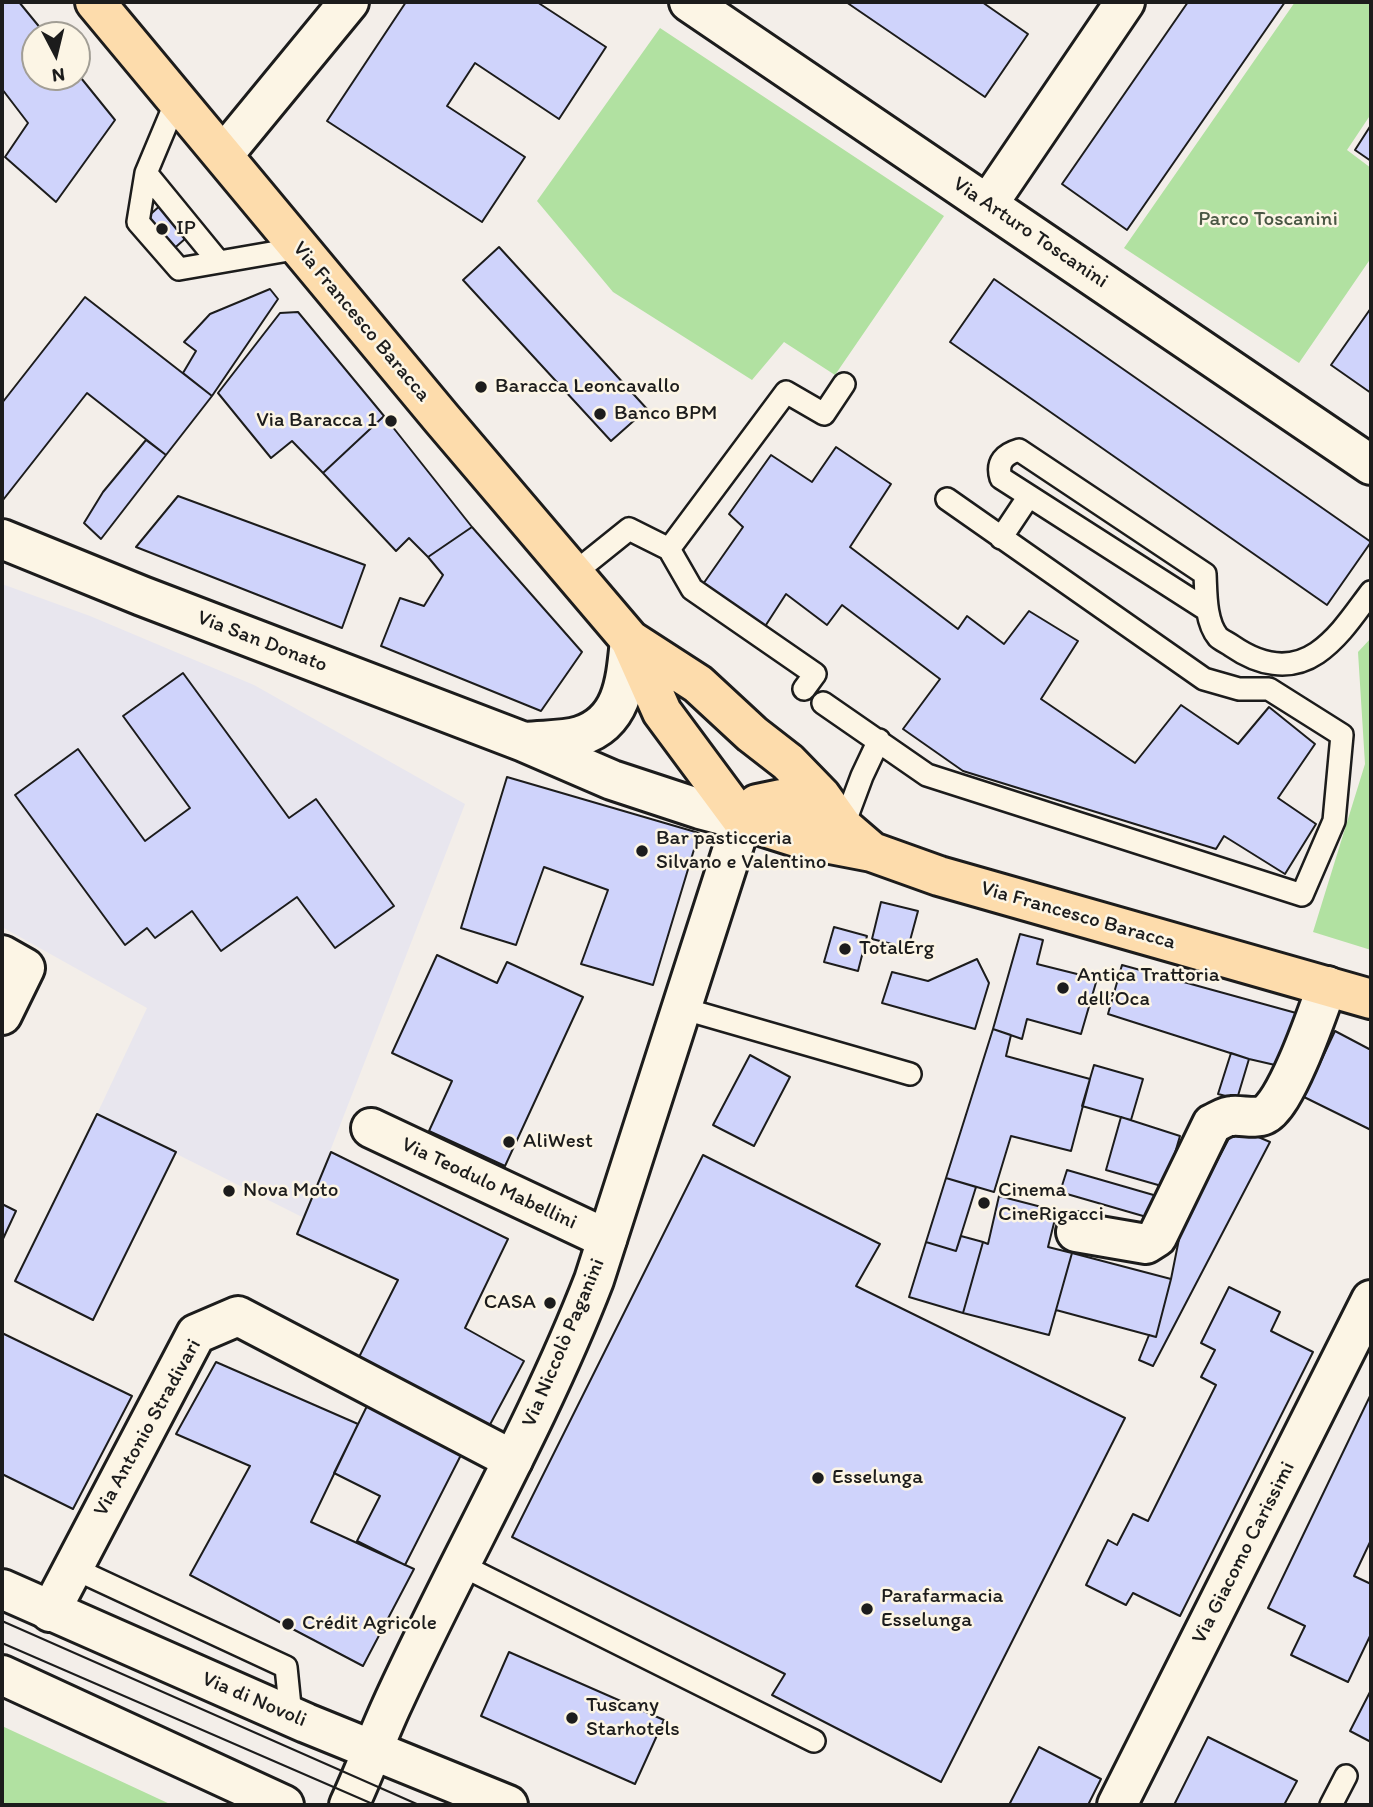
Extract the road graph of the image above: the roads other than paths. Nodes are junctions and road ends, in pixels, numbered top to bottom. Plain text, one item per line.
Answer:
1 (95, 2) edge
2 (349, 2) edge
3 (689, 2) edge
4 (1125, 2) edge
5 (177, 99) junction
6 (224, 154) junction
7 (146, 173) junction
8 (988, 204) junction
9 (300, 248) junction
10 (218, 261) junction
11 (844, 384) dead end
12 (1371, 465) edge
13 (1029, 496) junction
14 (947, 499) dead end
15 (1001, 538) junction
16 (2, 539) edge
17 (669, 549) junction
18 (573, 574) junction
19 (1371, 592) edge
20 (1207, 610) junction
21 (630, 640) junction
22 (1258, 661) junction
23 (804, 689) dead end
24 (1254, 689) junction
25 (823, 703) dead end
26 (879, 740) junction
27 (524, 742) junction
28 (742, 820) junction
29 (844, 827) junction
30 (872, 852) junction
31 (13, 961) edge
32 (1327, 986) junction
33 (1371, 999) edge
34 (681, 1008) junction
35 (2, 1015) edge
36 (909, 1074) dead end
37 (371, 1128) dead end
38 (1076, 1232) dead end
39 (607, 1239) junction
40 (1371, 1300) edge
41 (513, 1460) junction
42 (461, 1564) junction
43 (73, 1568) junction
44 (2, 1589) edge
45 (50, 1612) junction
46 (2, 1675) edge
47 (291, 1716) junction
48 (814, 1741) dead end
49 (373, 1751) junction
50 (1346, 1776) dead end
51 (284, 1805) edge
52 (349, 1805) edge
53 (508, 1805) edge
54 (1117, 1805) edge
55 (1331, 1805) edge

1 - 5 main road, Via Francesco Baracca
2 - 6 street
3 - 8 street, Via Arturo Toscanini
4 - 8 street
5 - 6 main road, Via Francesco Baracca
5 - 7 lane
6 - 9 main road, Via Francesco Baracca
7 - 10 lane
7 - 10 lane
8 - 12 street, Via Arturo Toscanini
9 - 10 lane
9 - 18 main road, Via Francesco Baracca
11 - 17 lane
13 - 15 lane
13 - 20 lane
13 - 20 lane
14 - 15 lane
15 - 24 lane
16 - 27 street, Via San Donato
17 - 18 lane
17 - 23 lane
18 - 21 main road, Via Francesco Baracca
19 - 22 lane
20 - 22 lane
21 - 27 street
21 - 28 main road, Via Francesco Baracca
21 - 29 main road, Via Francesco Baracca
22 - 24 lane
24 - 26 lane
25 - 26 lane
26 - 29 lane
27 - 28 street, Via Francesco Baracca
28 - 29 main road, Via Francesco Baracca
28 - 30 main road, Via Francesco Baracca
28 - 34 street, Via Niccolò Paganini
29 - 30 main road, Via Francesco Baracca
30 - 32 main road, Via Francesco Baracca
31 - 35 street
32 - 33 main road, Via Francesco Baracca
32 - 38 street
34 - 36 lane
34 - 39 street, Via Niccolò Paganini
37 - 39 street, Via Teodulo Mabellini
39 - 41 street, Via Niccolò Paganini
40 - 54 street, Via Giacomo Carissimi
41 - 42 street, Via Niccolò Paganini
41 - 43 street, Via Antonio Stradivari
42 - 48 lane
42 - 49 street, Via Niccolò Paganini
43 - 45 street, Via Antonio Stradivari
43 - 47 lane
44 - 45 street, Via di Novoli
45 - 47 street, Via di Novoli
46 - 51 street
47 - 49 street, Via di Novoli
49 - 52 street, Via Niccolò Paganini
49 - 53 street, Via di Novoli
50 - 55 lane

